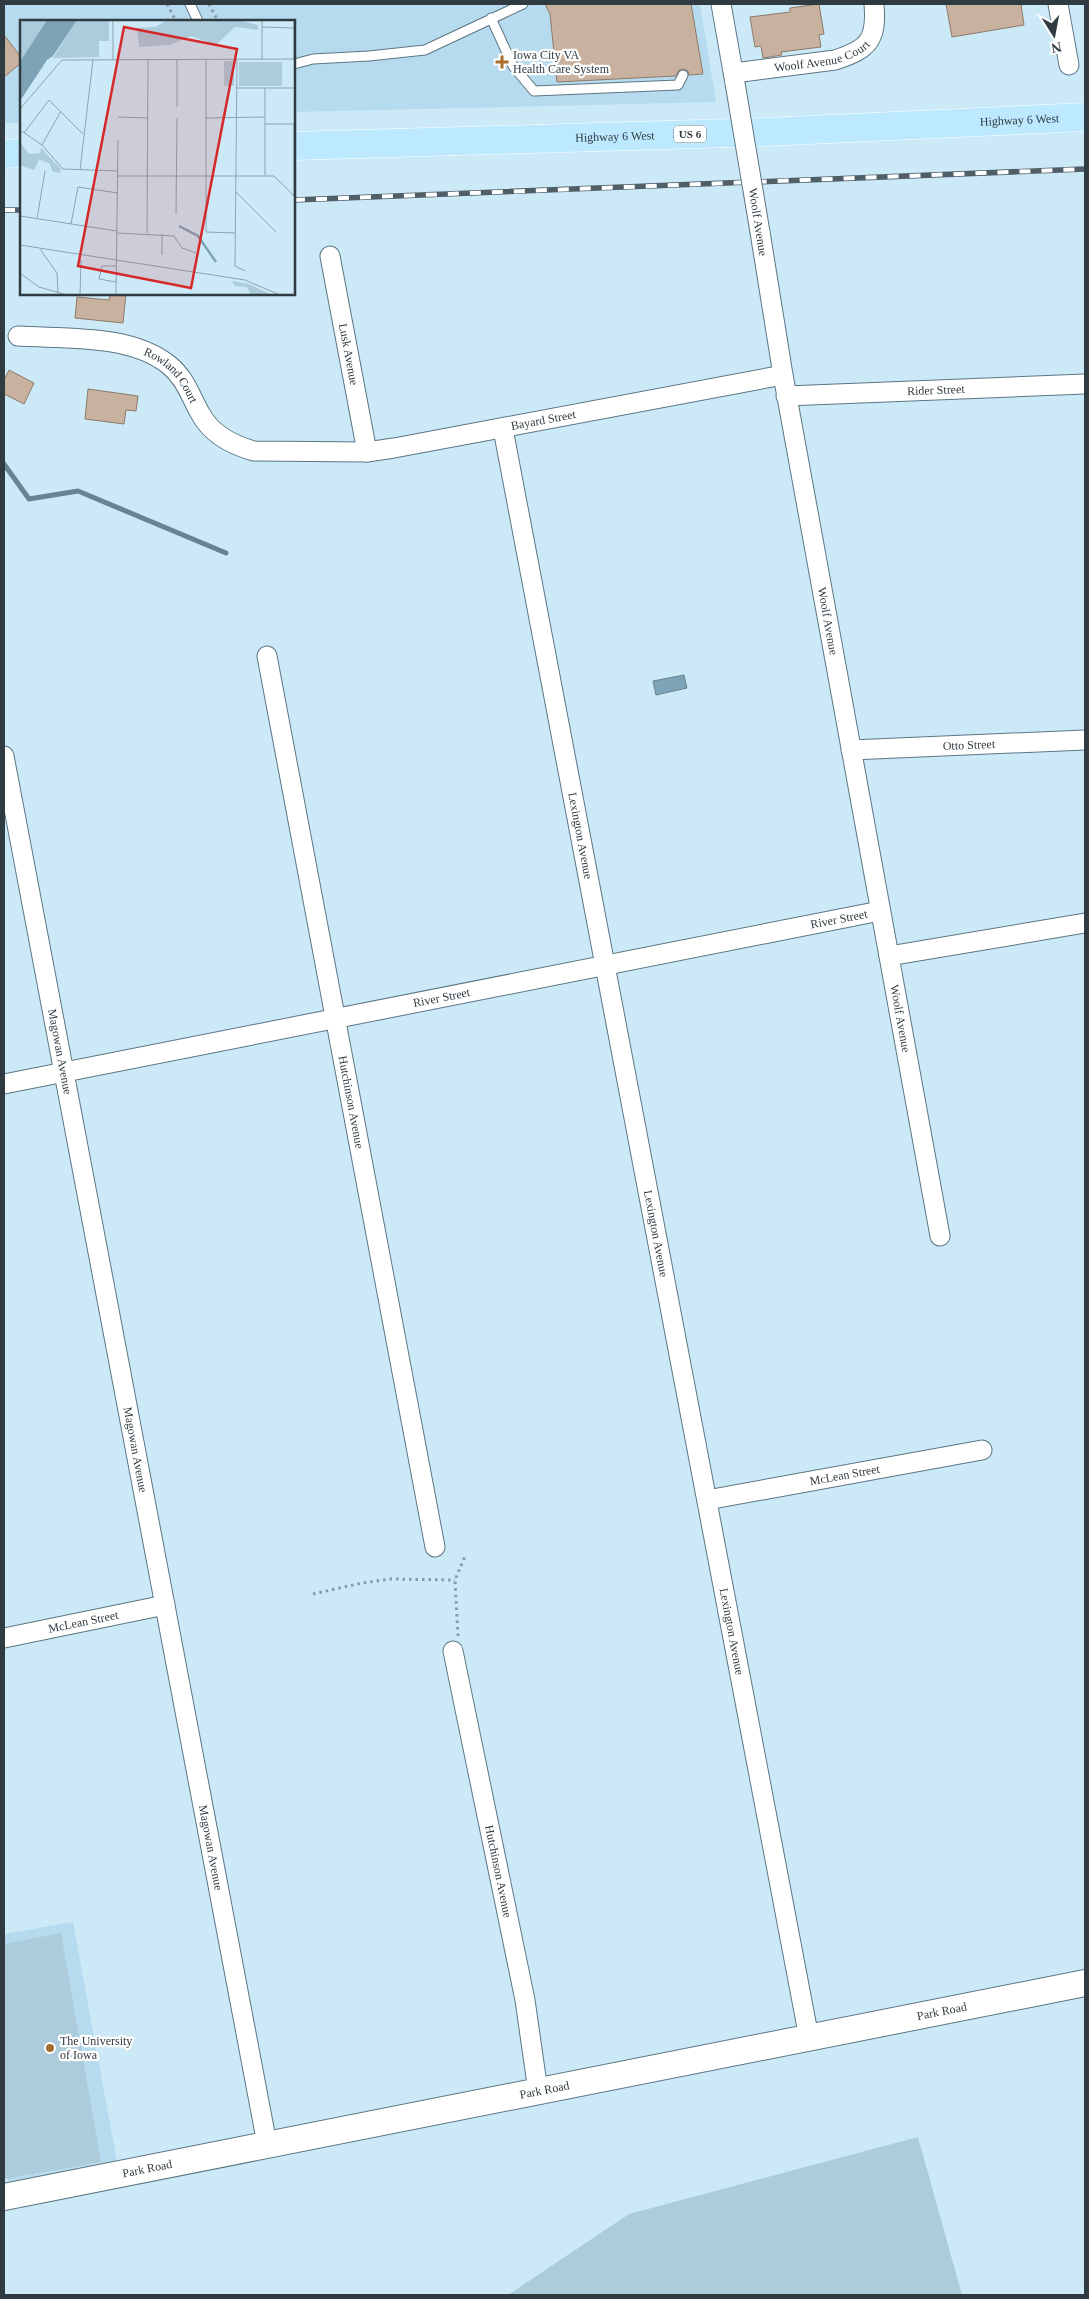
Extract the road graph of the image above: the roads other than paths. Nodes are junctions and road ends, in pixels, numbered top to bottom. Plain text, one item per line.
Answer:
1 (190, 4) edge
2 (523, 4) edge
3 (721, 4) edge
4 (874, 4) edge
5 (1058, 4) edge
6 (491, 18) junction
7 (198, 20) edge
8 (295, 64) edge
9 (1069, 65) dead end
10 (683, 75) dead end
11 (734, 78) junction
12 (1085, 117) edge
13 (295, 146) edge
14 (20, 153) edge
15 (4, 154) edge
16 (330, 256) dead end
17 (18, 336) dead end
18 (783, 376) junction
19 (1085, 384) edge
20 (786, 396) junction
21 (504, 428) junction
22 (301, 451) joint
23 (367, 452) junction
24 (267, 656) dead end
25 (1085, 740) edge
26 (851, 750) junction
27 (4, 756) edge
28 (880, 911) junction
29 (1085, 923) edge
30 (889, 956) junction
31 (605, 965) junction
32 (334, 1019) junction
33 (64, 1072) junction
34 (4, 1084) edge
35 (940, 1236) dead end
36 (982, 1450) dead end
37 (707, 1500) junction
38 (435, 1547) dead end
39 (165, 1605) junction
40 (4, 1638) edge
41 (453, 1651) dead end
42 (1085, 1983) edge
43 (809, 2038) junction
44 (538, 2091) junction
45 (267, 2144) junction
46 (4, 2196) edge

1 - 7 lane
2 - 6 lane
3 - 11 street, Woolf Avenue
4 - 11 street, Woolf Avenue Court
5 - 9 street
6 - 8 lane
6 - 10 lane
11 - 18 street, Woolf Avenue, bridge
12 - 13 main road, Highway 6 West / US 6
14 - 15 main road
16 - 23 street, Lusk Avenue
17 - 22 street, Rowland Court
18 - 20 street, Woolf Avenue
18 - 21 street, Bayard Street
19 - 20 street, Rider Street
20 - 26 street, Woolf Avenue
21 - 23 street, Bayard Street
21 - 31 street, Lexington Avenue
22 - 23 street, Bayard Street
24 - 32 street, Hutchinson Avenue
25 - 26 street, Otto Street
26 - 28 street, Woolf Avenue
27 - 33 street, Magowan Avenue
28 - 30 street, Woolf Avenue
28 - 31 street, River Street
29 - 30 street
30 - 35 street, Woolf Avenue
31 - 32 street, River Street
31 - 37 street, Lexington Avenue
32 - 33 street, River Street
32 - 38 street, Hutchinson Avenue
33 - 34 street, River Street
33 - 39 street, Magowan Avenue
36 - 37 street, McLean Street
37 - 43 street, Lexington Avenue
39 - 40 street, McLean Street
39 - 45 street, Magowan Avenue
41 - 44 street, Hutchinson Avenue
42 - 43 street, Park Road
43 - 44 street, Park Road
44 - 45 street, Park Road
45 - 46 street, Park Road

